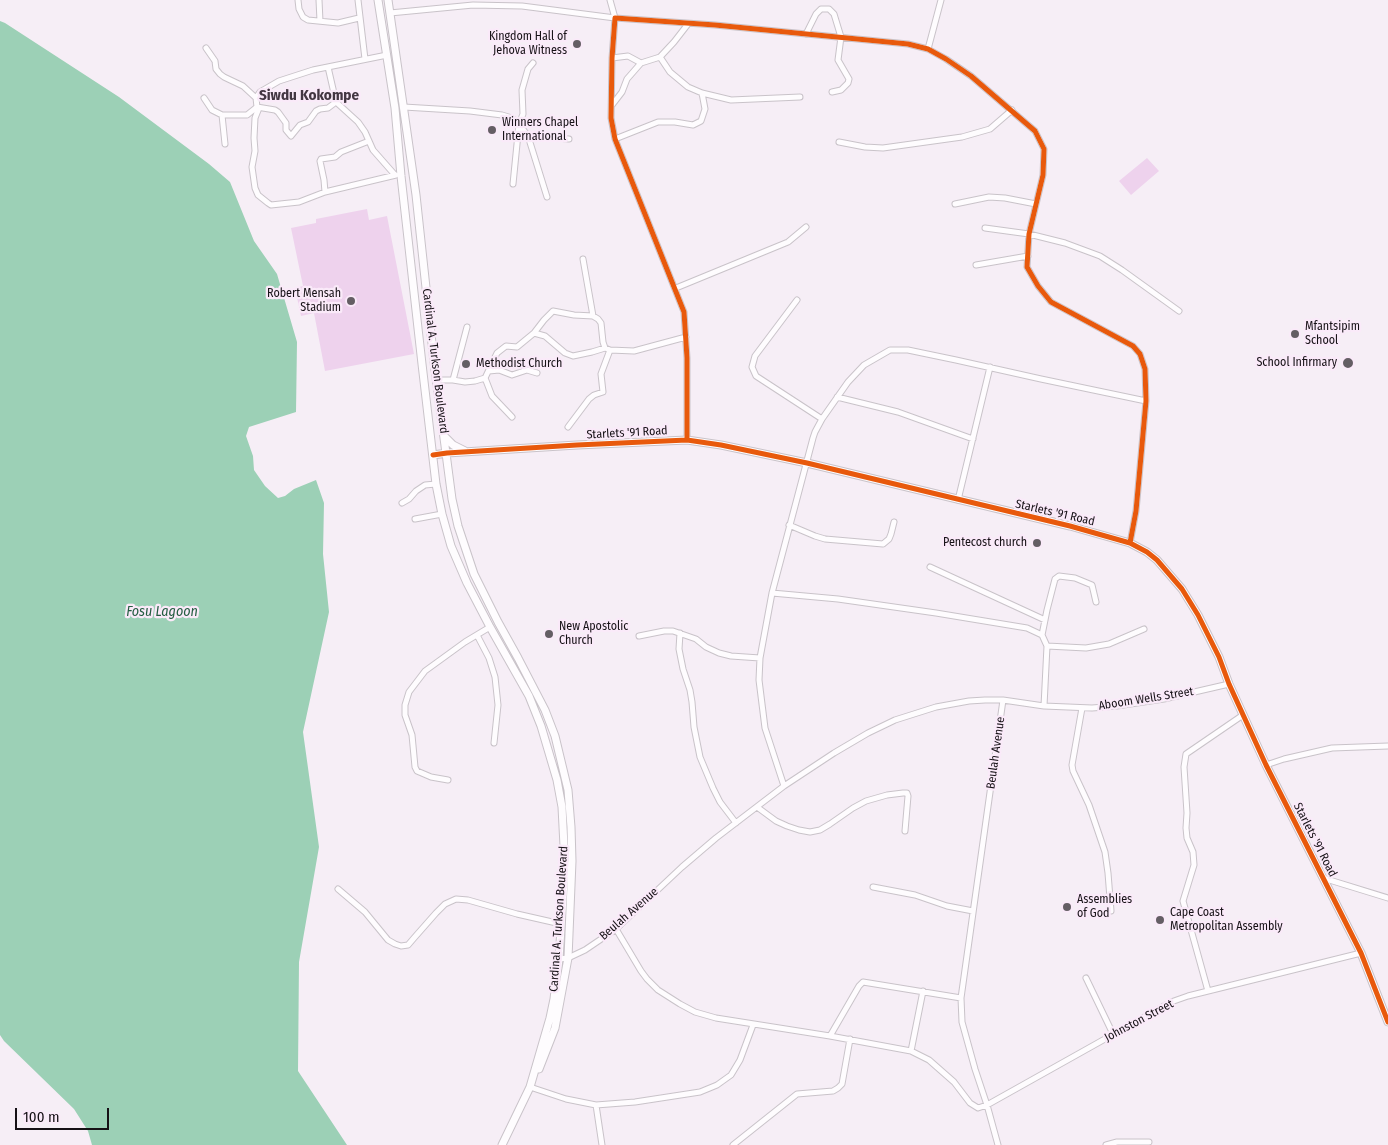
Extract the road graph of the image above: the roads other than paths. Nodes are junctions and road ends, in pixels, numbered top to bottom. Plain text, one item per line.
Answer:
1 (298, 0) edge
2 (319, 0) edge
3 (358, 0) edge
4 (378, 0) edge
5 (388, 0) edge
6 (610, 0) edge
7 (941, 0) edge
8 (523, 3) edge
9 (390, 13) junction
10 (360, 18) junction
11 (615, 18) junction
12 (320, 22) junction
13 (688, 24) junction
14 (806, 34) junction
15 (841, 37) junction
16 (386, 46) junction
17 (394, 46) junction
18 (206, 48) dead end
19 (928, 49) junction
20 (387, 55) junction
21 (660, 57) junction
22 (612, 58) junction
23 (365, 59) junction
24 (533, 63) dead end
25 (641, 63) junction
26 (328, 67) junction
27 (832, 92) dead end
28 (702, 94) junction
29 (800, 97) dead end
30 (204, 98) dead end
31 (256, 98) junction
32 (336, 102) junction
33 (612, 106) junction
34 (404, 107) junction
35 (258, 108) junction
36 (1012, 110) junction
37 (222, 115) junction
38 (519, 124) junction
39 (528, 136) junction
40 (615, 138) junction
41 (569, 139) dead end
42 (369, 141) junction
43 (839, 142) dead end
44 (225, 144) dead end
45 (398, 176) junction
46 (513, 184) dead end
47 (325, 192) junction
48 (416, 196) junction
49 (547, 197) dead end
50 (404, 198) junction
51 (955, 204) dead end
52 (1036, 204) junction
53 (806, 227) dead end
54 (986, 228) dead end
55 (1029, 234) junction
56 (1028, 256) junction
57 (583, 259) dead end
58 (976, 265) dead end
59 (676, 288) junction
60 (797, 300) dead end
61 (1179, 311) dead end
62 (593, 316) junction
63 (467, 328) dead end
64 (534, 333) junction
65 (686, 338) junction
66 (608, 349) junction
67 (434, 362) junction
68 (422, 364) junction
69 (990, 368) junction
70 (489, 371) junction
71 (537, 373) dead end
72 (484, 378) junction
73 (436, 380) junction
74 (453, 380) junction
75 (837, 397) junction
76 (1146, 401) junction
77 (512, 417) dead end
78 (822, 419) junction
79 (568, 427) dead end
80 (445, 436) junction
81 (973, 439) junction
82 (687, 440) junction
83 (468, 452) junction
84 (446, 453) junction
85 (433, 455) junction
86 (807, 464) junction
87 (436, 484) junction
88 (958, 500) junction
89 (402, 503) dead end
90 (442, 514) junction
91 (415, 518) dead end
92 (894, 522) dead end
93 (789, 524) junction
94 (1130, 543) junction
95 (930, 567) dead end
96 (772, 593) junction
97 (1096, 602) dead end
98 (1045, 620) junction
99 (490, 627) junction
100 (1144, 629) dead end
101 (680, 633) junction
102 (477, 635) junction
103 (1042, 635) junction
104 (639, 636) dead end
105 (1047, 646) junction
106 (760, 658) junction
107 (1229, 684) junction
108 (1003, 700) junction
109 (1044, 706) junction
110 (1082, 708) junction
111 (1243, 714) junction
112 (494, 743) dead end
113 (1388, 746) edge
114 (1266, 765) junction
115 (448, 780) dead end
116 (784, 786) junction
117 (756, 807) junction
118 (736, 823) junction
119 (904, 831) dead end
120 (1323, 878) junction
121 (873, 887) dead end
122 (338, 889) dead end
123 (1388, 898) edge
124 (973, 911) junction
125 (1111, 911) dead end
126 (561, 924) junction
127 (616, 929) junction
128 (1361, 953) junction
129 (568, 958) junction
130 (559, 959) junction
131 (1086, 978) dead end
132 (1208, 991) junction
133 (923, 992) junction
134 (961, 998) junction
135 (1386, 1009) edge
136 (1388, 1022) edge
137 (753, 1025) junction
138 (1113, 1034) junction
139 (830, 1036) junction
140 (850, 1039) junction
141 (911, 1051) junction
142 (531, 1083) junction
143 (596, 1105) junction
144 (987, 1105) junction
145 (1149, 1142) dead end
146 (502, 1145) edge
147 (602, 1145) edge
148 (733, 1145) edge
149 (998, 1145) edge
150 (1106, 1145) edge

1 - 12 street
2 - 12 street
3 - 10 street
4 - 16 street, Cardinal A. Turkson Boulevard
5 - 9 street, Cardinal A. Turkson Boulevard
6 - 11 street
7 - 19 street
8 - 9 street
8 - 11 street
9 - 17 street, Cardinal A. Turkson Boulevard
10 - 12 street
10 - 23 street
11 - 13 street
11 - 22 street
13 - 14 street
13 - 21 street
14 - 15 street
14 - 15 street
15 - 19 street
15 - 27 street
16 - 17 street
16 - 20 street, Cardinal A. Turkson Boulevard
17 - 34 street, Cardinal A. Turkson Boulevard
18 - 31 street
19 - 36 street
20 - 23 street
20 - 45 street, Cardinal A. Turkson Boulevard
21 - 25 street
21 - 28 street
22 - 25 street
22 - 33 street
23 - 26 street
24 - 38 street
25 - 33 street
26 - 31 street
26 - 32 street
28 - 29 street
28 - 40 street
30 - 37 street
31 - 35 street
32 - 35 street
32 - 42 street
33 - 40 street
34 - 38 street
34 - 48 street, Cardinal A. Turkson Boulevard
35 - 37 street
35 - 47 street
36 - 43 street
36 - 52 street
37 - 44 street
38 - 39 street
38 - 46 street
39 - 41 street
39 - 49 street
40 - 59 street
42 - 45 street
42 - 47 street
45 - 47 street
45 - 50 street, Cardinal A. Turkson Boulevard
48 - 50 street
48 - 67 street, Cardinal A. Turkson Boulevard
50 - 68 street, Cardinal A. Turkson Boulevard
51 - 52 street
52 - 55 street
53 - 59 street
54 - 55 street
55 - 56 street
55 - 61 street
56 - 58 street
56 - 76 street
57 - 62 street
59 - 65 street
60 - 78 street
62 - 64 street
62 - 66 street
63 - 74 street
64 - 66 street
64 - 70 street
65 - 66 street
65 - 82 street
66 - 79 street
67 - 68 street
67 - 73 street, Cardinal A. Turkson Boulevard
68 - 85 street, Cardinal A. Turkson Boulevard
69 - 75 street
69 - 76 street
69 - 81 street
70 - 71 street
70 - 72 street
72 - 74 street
72 - 77 street
73 - 74 street
73 - 80 street, Cardinal A. Turkson Boulevard
75 - 78 street
75 - 81 street
76 - 94 street
78 - 86 street
80 - 83 street
80 - 84 street, Cardinal A. Turkson Boulevard
81 - 88 street
82 - 83 street, Starlets '91 Road
82 - 86 street, Starlets '91 Road
83 - 84 street, Starlets '91 Road
84 - 85 street, Starlets '91 Road
84 - 129 street, Cardinal A. Turkson Boulevard
85 - 87 street, Cardinal A. Turkson Boulevard
86 - 88 street, Starlets '91 Road
86 - 93 street
87 - 89 street
87 - 90 street, Cardinal A. Turkson Boulevard
88 - 94 street, Starlets '91 Road
90 - 91 street
90 - 99 street, Cardinal A. Turkson Boulevard
92 - 93 street
93 - 96 street
94 - 107 street, Starlets '91 Road
95 - 98 street
96 - 103 street
96 - 106 street
97 - 98 street
98 - 103 street
99 - 102 street
99 - 126 street, Cardinal A. Turkson Boulevard
100 - 105 street
101 - 104 street
101 - 106 street
101 - 118 street
102 - 112 street
102 - 115 street
103 - 105 street
105 - 109 street
106 - 116 street
107 - 110 street, Aboom Wells Street
107 - 111 street, Starlets '91 Road
108 - 109 street, Aboom Wells Street
108 - 116 street, Beulah Avenue
108 - 124 street, Beulah Avenue
109 - 110 street, Aboom Wells Street
110 - 125 street
111 - 114 street, Starlets '91 Road
111 - 132 street
113 - 114 street
114 - 120 street, Starlets '91 Road
116 - 117 street, Beulah Avenue
117 - 118 street, Beulah Avenue
117 - 119 street
118 - 127 street, Beulah Avenue
120 - 123 street
120 - 128 street, Starlets '91 Road
121 - 124 street
122 - 126 street
124 - 134 street, Beulah Avenue
126 - 130 street, Cardinal A. Turkson Boulevard
127 - 129 street, Beulah Avenue
127 - 137 street
128 - 132 street, Johnston Street
128 - 135 street, Starlets '91 Road
129 - 130 street, Beulah Avenue
129 - 142 street, Cardinal A. Turkson Boulevard
130 - 142 street, Cardinal A. Turkson Boulevard
131 - 138 street
132 - 138 street, Johnston Street
133 - 134 street
133 - 139 street
133 - 141 street
134 - 144 street, Beulah Avenue
135 - 136 street, Starlets '91 Road
137 - 139 street
137 - 143 street
138 - 144 street, Johnston Street
139 - 140 street
140 - 141 street
140 - 148 street
141 - 144 street
142 - 143 street
142 - 146 street
143 - 147 street
144 - 149 street, Beulah Avenue
145 - 150 street

